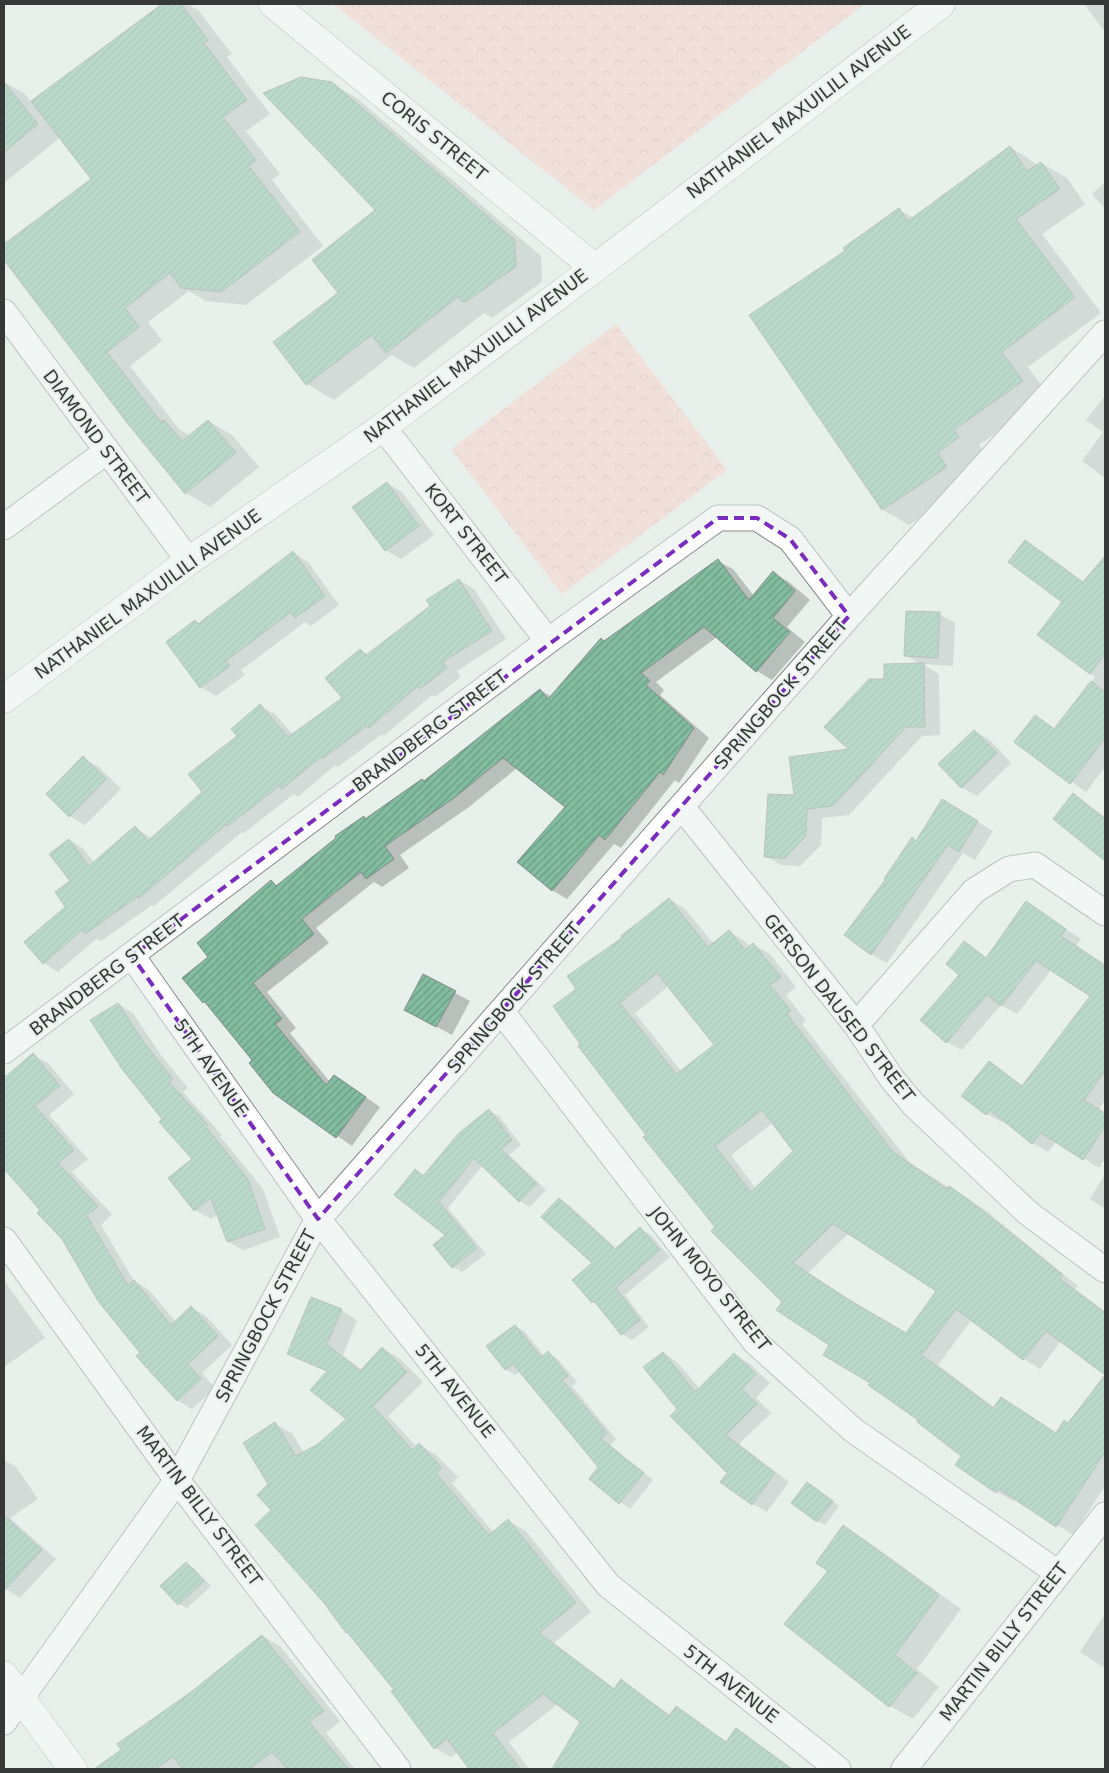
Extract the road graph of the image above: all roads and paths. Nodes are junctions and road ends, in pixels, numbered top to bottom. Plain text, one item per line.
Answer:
1 (273, 4) edge
2 (941, 4) edge
3 (595, 268) junction
4 (4, 312) edge
5 (1105, 333) edge
6 (383, 426) junction
7 (107, 451) junction
8 (4, 527) edge
9 (189, 562) junction
10 (849, 616) junction
11 (548, 641) junction
12 (4, 699) edge
13 (682, 807) junction
14 (1105, 913) edge
15 (132, 956) junction
16 (502, 1012) junction
17 (856, 1025) junction
18 (4, 1051) edge
19 (318, 1220) junction
20 (4, 1240) edge
21 (1105, 1270) edge
22 (177, 1480) junction
23 (1105, 1515) edge
24 (1058, 1573) junction
25 (4, 1675) edge
26 (20, 1698) junction
27 (4, 1722) edge
28 (73, 1769) edge
29 (398, 1769) edge
30 (838, 1769) edge
31 (904, 1769) edge

1 - 3 street, CORIS STREET
2 - 3 street, NATHANIEL MAXUILILI AVENUE
3 - 6 street, NATHANIEL MAXUILILI AVENUE
4 - 7 street, DIAMOND STREET
5 - 10 street, SPRINGBOCK STREET
6 - 9 street, NATHANIEL MAXUILILI AVENUE
6 - 11 street, KORT STREET
7 - 8 street
7 - 9 street, DIAMOND STREET
9 - 12 street, NATHANIEL MAXUILILI AVENUE
10 - 11 street, BRANDBERG STREET
10 - 13 street, SPRINGBOCK STREET
11 - 15 street, BRANDBERG STREET
13 - 16 street, SPRINGBOCK STREET
13 - 17 street, GERSON DAUSED STREET
14 - 17 street
15 - 18 street, BRANDBERG STREET
15 - 19 street, 5TH AVENUE
16 - 19 street, SPRINGBOCK STREET
16 - 24 street, JOHN MOYO STREET
17 - 21 street, GERSON DAUSED STREET
19 - 22 street, SPRINGBOCK STREET
19 - 30 street, 5TH AVENUE
20 - 22 street, MARTIN BILLY STREET
22 - 26 street, SPRINGBOCK STREET
22 - 29 street, MARTIN BILLY STREET
23 - 24 street, MARTIN BILLY STREET
24 - 31 street, MARTIN BILLY STREET
25 - 26 street
26 - 27 street, SPRINGBOCK STREET
26 - 28 street

